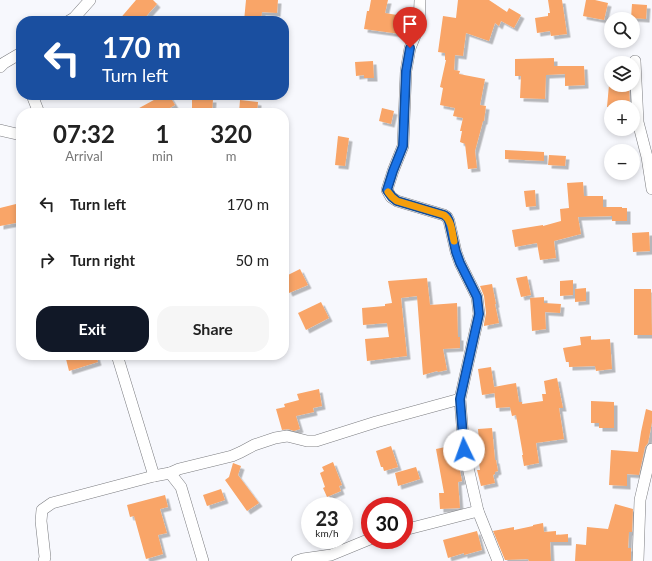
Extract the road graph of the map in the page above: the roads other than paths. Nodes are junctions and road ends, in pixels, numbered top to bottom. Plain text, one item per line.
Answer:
1 (90, 0) edge
2 (420, 0) edge
3 (76, 16) edge
4 (16, 56) edge
5 (0, 67) edge
6 (637, 92) edge
7 (0, 130) edge
8 (16, 135) edge
9 (652, 189) edge
10 (119, 360) edge
11 (460, 399) junction
12 (652, 449) edge
13 (170, 473) junction
14 (154, 476) junction
15 (478, 510) junction
16 (413, 528) edge
17 (361, 543) edge
18 (45, 560) edge
19 (203, 561) edge
20 (297, 561) edge
21 (498, 561) edge
22 (638, 561) edge

1 - 3 street
2 - 11 street
4 - 5 street
6 - 9 street
7 - 8 street
10 - 14 street
11 - 13 street
11 - 15 street
12 - 22 street
13 - 14 street
13 - 19 street
14 - 18 street
15 - 16 street
15 - 21 street
17 - 20 street

